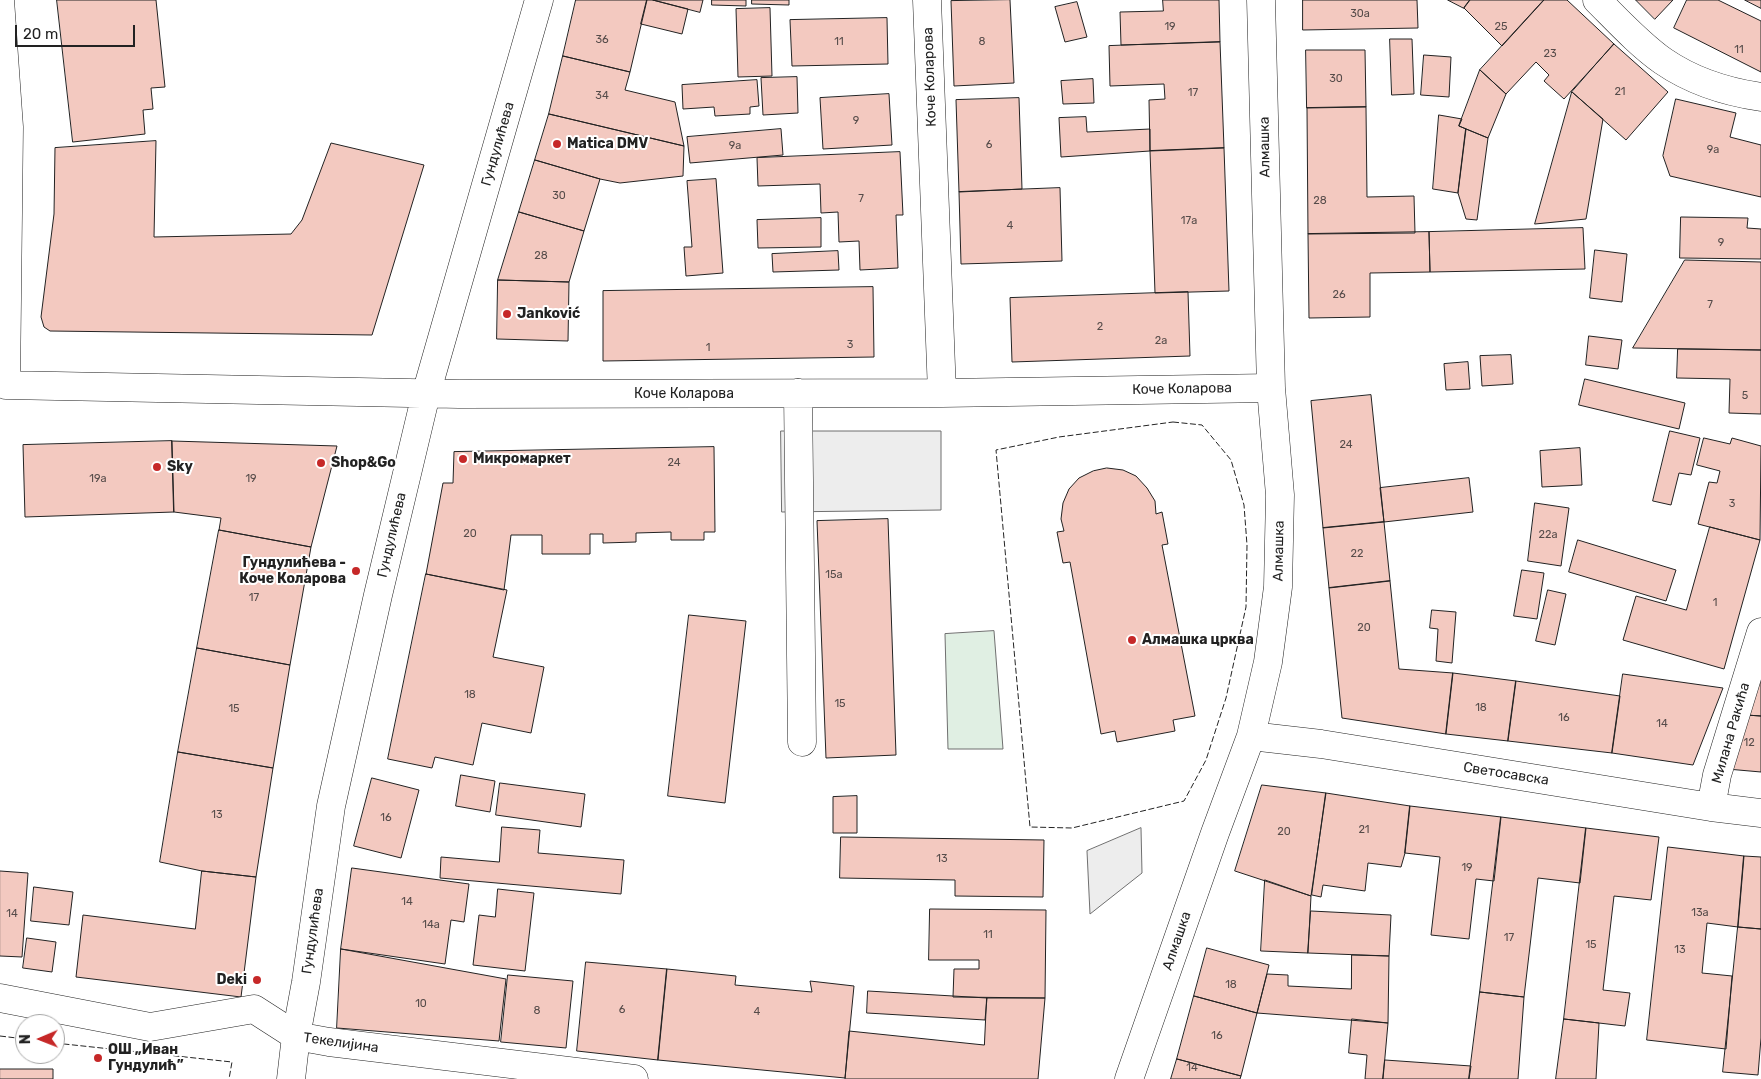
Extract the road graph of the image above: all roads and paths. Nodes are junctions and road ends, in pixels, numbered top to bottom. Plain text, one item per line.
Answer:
1 (0, 0) edge
2 (539, 0) edge
3 (927, 0) edge
4 (1261, 0) edge
5 (1597, 0) edge
6 (1761, 97) edge
7 (1272, 388) junction
8 (942, 393) junction
9 (426, 394) junction
10 (798, 394) junction
11 (1761, 632) edge
12 (1251, 736) junction
13 (802, 742) dead end
14 (1711, 807) junction
15 (1761, 813) edge
16 (0, 998) edge
17 (296, 1036) junction
18 (291, 1079) edge
19 (634, 1079) edge
20 (1129, 1079) edge

1 - 9 street, Коче Коларова
2 - 9 street, Гундулићева
3 - 8 street, Коче Коларова
4 - 7 street, Алмашка
5 - 6 street
7 - 8 street, Коче Коларова
7 - 12 street, Алмашка
8 - 10 street, Коче Коларова
9 - 10 street, Коче Коларова
9 - 17 street, Гундулићева
10 - 13 street
11 - 14 street, Милана Ракића
12 - 14 street, Светосавска
12 - 20 street, Алмашка
14 - 15 street, Светосавска
16 - 17 street, Текелијина
17 - 18 street, Гундулићева
17 - 19 street, Текелијина

